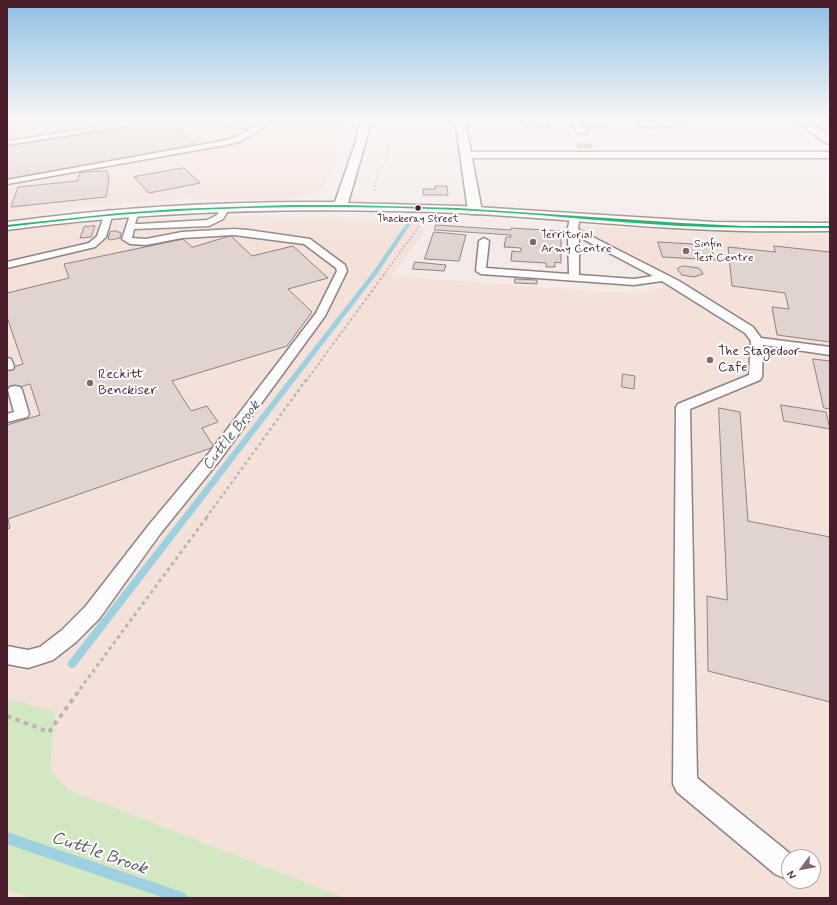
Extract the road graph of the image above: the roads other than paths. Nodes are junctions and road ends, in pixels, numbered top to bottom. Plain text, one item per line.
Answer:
1 (122, 161) edge
2 (355, 161) edge
3 (467, 161) edge
4 (7, 182) edge
5 (226, 207) junction
6 (340, 207) junction
7 (135, 211) junction
8 (475, 211) junction
9 (109, 213) junction
10 (575, 217) junction
11 (7, 226) edge
12 (130, 226) junction
13 (830, 227) edge
14 (576, 232) junction
15 (484, 242) dead end
16 (7, 265) edge
17 (664, 277) junction
18 (574, 278) junction
19 (757, 341) junction
20 (830, 351) edge
21 (15, 390) dead end
22 (7, 418) edge
23 (7, 655) edge
24 (781, 863) edge

1 - 4 lane
2 - 6 street
3 - 8 street
5 - 6 street
5 - 7 street
5 - 12 lane
6 - 8 street
7 - 9 street
7 - 12 lane
8 - 10 street
9 - 11 street
9 - 16 lane
10 - 13 street
10 - 14 lane
12 - 23 lane
14 - 17 lane
14 - 18 lane
15 - 18 lane
17 - 18 lane
17 - 19 lane
19 - 20 lane
19 - 24 lane
21 - 22 lane

